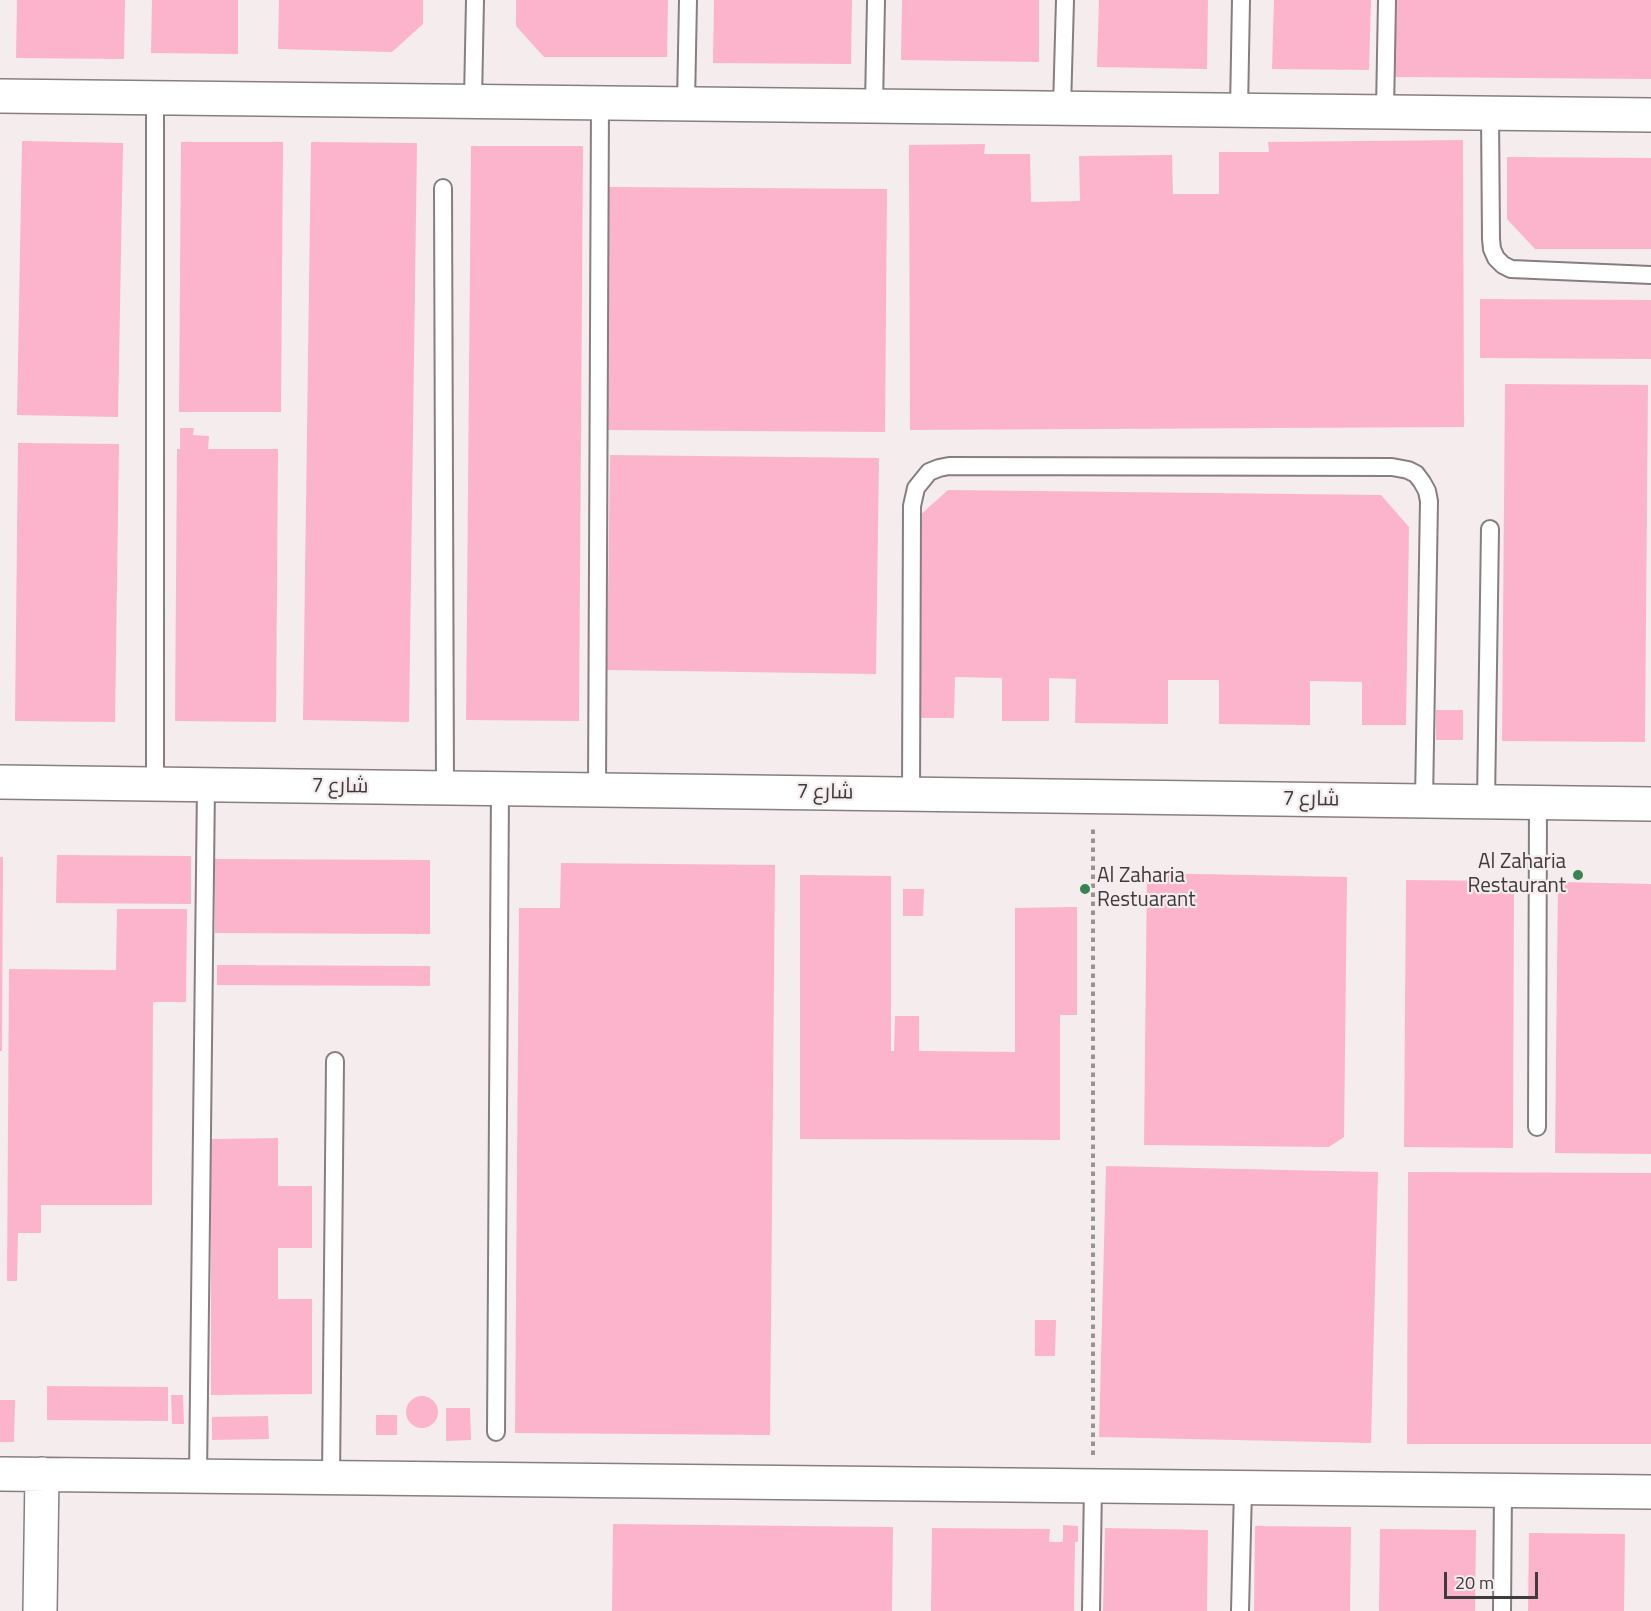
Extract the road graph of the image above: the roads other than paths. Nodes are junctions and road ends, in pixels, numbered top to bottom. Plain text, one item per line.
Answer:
1 (475, 0) edge
2 (688, 0) edge
3 (876, 0) edge
4 (1065, 0) edge
5 (1241, 0) edge
6 (1387, 0) edge
7 (0, 96) edge
8 (155, 98) junction
9 (473, 100) junction
10 (600, 102) junction
11 (686, 103) junction
12 (874, 105) junction
13 (1062, 108) junction
14 (1239, 110) junction
15 (1385, 111) junction
16 (1490, 113) junction
17 (1651, 115) edge
18 (442, 188) dead end
19 (1651, 275) edge
20 (1490, 530) dead end
21 (0, 782) edge
22 (155, 784) junction
23 (206, 785) junction
24 (445, 788) junction
25 (500, 789) junction
26 (597, 790) junction
27 (911, 795) junction
28 (1424, 801) junction
29 (1486, 802) junction
30 (1538, 802) junction
31 (1651, 804) edge
32 (335, 1061) dead end
33 (1537, 1127) dead end
34 (496, 1432) dead end
35 (0, 1474) edge
36 (42, 1474) junction
37 (198, 1476) junction
38 (331, 1478) junction
39 (1093, 1486) junction
40 (1243, 1488) junction
41 (1503, 1491) junction
42 (1651, 1492) edge
43 (40, 1611) edge
44 (1091, 1611) edge
45 (1240, 1611) edge
46 (1502, 1611) edge

1 - 9 lane
2 - 11 lane
3 - 12 lane
4 - 13 lane
5 - 14 lane
6 - 15 lane
7 - 8 street
8 - 9 street
8 - 22 lane
9 - 10 street
10 - 11 street
10 - 26 lane
11 - 12 street
12 - 13 street
13 - 14 street
14 - 15 street
15 - 16 street
16 - 17 street
16 - 19 lane
18 - 24 lane
20 - 29 lane
21 - 22 street, شارع 7
22 - 23 street, شارع 7
23 - 24 street, شارع 7
23 - 37 lane
24 - 25 street, شارع 7
25 - 26 street, شارع 7
25 - 34 lane
26 - 27 street, شارع 7
27 - 28 street, شارع 7
27 - 28 lane
28 - 29 street, شارع 7
29 - 30 street, شارع 7
30 - 31 street, شارع 7
30 - 33 lane
32 - 38 lane
35 - 36 street
36 - 37 street
36 - 43 street
37 - 38 street
38 - 39 street
39 - 40 street
39 - 44 lane
40 - 41 street
40 - 45 lane
41 - 42 street
41 - 46 lane

